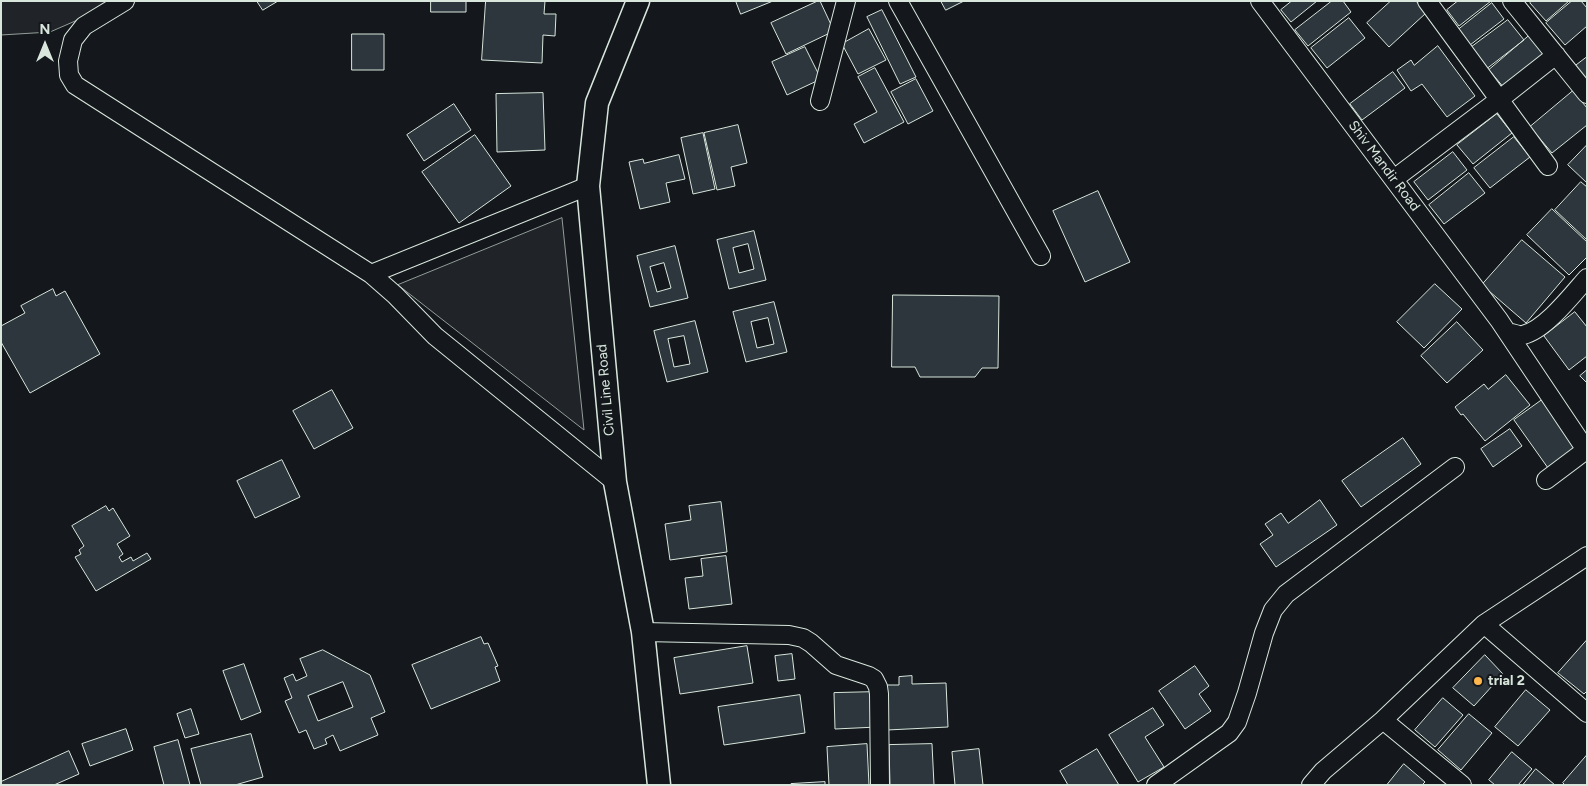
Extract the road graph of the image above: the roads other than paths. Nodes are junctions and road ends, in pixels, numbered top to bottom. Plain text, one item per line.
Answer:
1 (125, 1) edge
2 (638, 1) edge
3 (846, 1) edge
4 (898, 1) edge
5 (1260, 1) edge
6 (1427, 1) edge
7 (1512, 1) edge
8 (1556, 54) junction
9 (1587, 94) edge
10 (1500, 100) junction
11 (820, 101) dead end
12 (1548, 166) dead end
13 (1394, 179) junction
14 (588, 186) junction
15 (1041, 256) dead end
16 (371, 274) junction
17 (1587, 278) edge
18 (1508, 332) junction
19 (1586, 449) edge
20 (1456, 467) dead end
21 (1546, 480) dead end
22 (615, 482) junction
23 (1586, 558) edge
24 (1484, 624) junction
25 (643, 632) junction
26 (1587, 713) edge
27 (1383, 720) junction
28 (658, 785) edge
29 (880, 785) edge
30 (1156, 785) edge
31 (1311, 785) edge
32 (1462, 785) edge

1 - 16 street
2 - 14 street, Civil Line Road
3 - 11 street
4 - 15 street
5 - 13 street, Shiv Mandir Road
6 - 10 street
7 - 8 street
8 - 9 street
8 - 10 street
10 - 12 street
10 - 13 street
13 - 18 street, Shiv Mandir Road
14 - 16 street
14 - 22 street, Civil Line Road
16 - 22 street
17 - 18 street
18 - 19 street, Shiv Mandir Road
19 - 21 street
20 - 30 street
22 - 25 street, Civil Line Road
23 - 24 street
24 - 26 street
24 - 27 street
25 - 28 street, Civil Line Road
25 - 29 street
27 - 31 street
27 - 32 street

